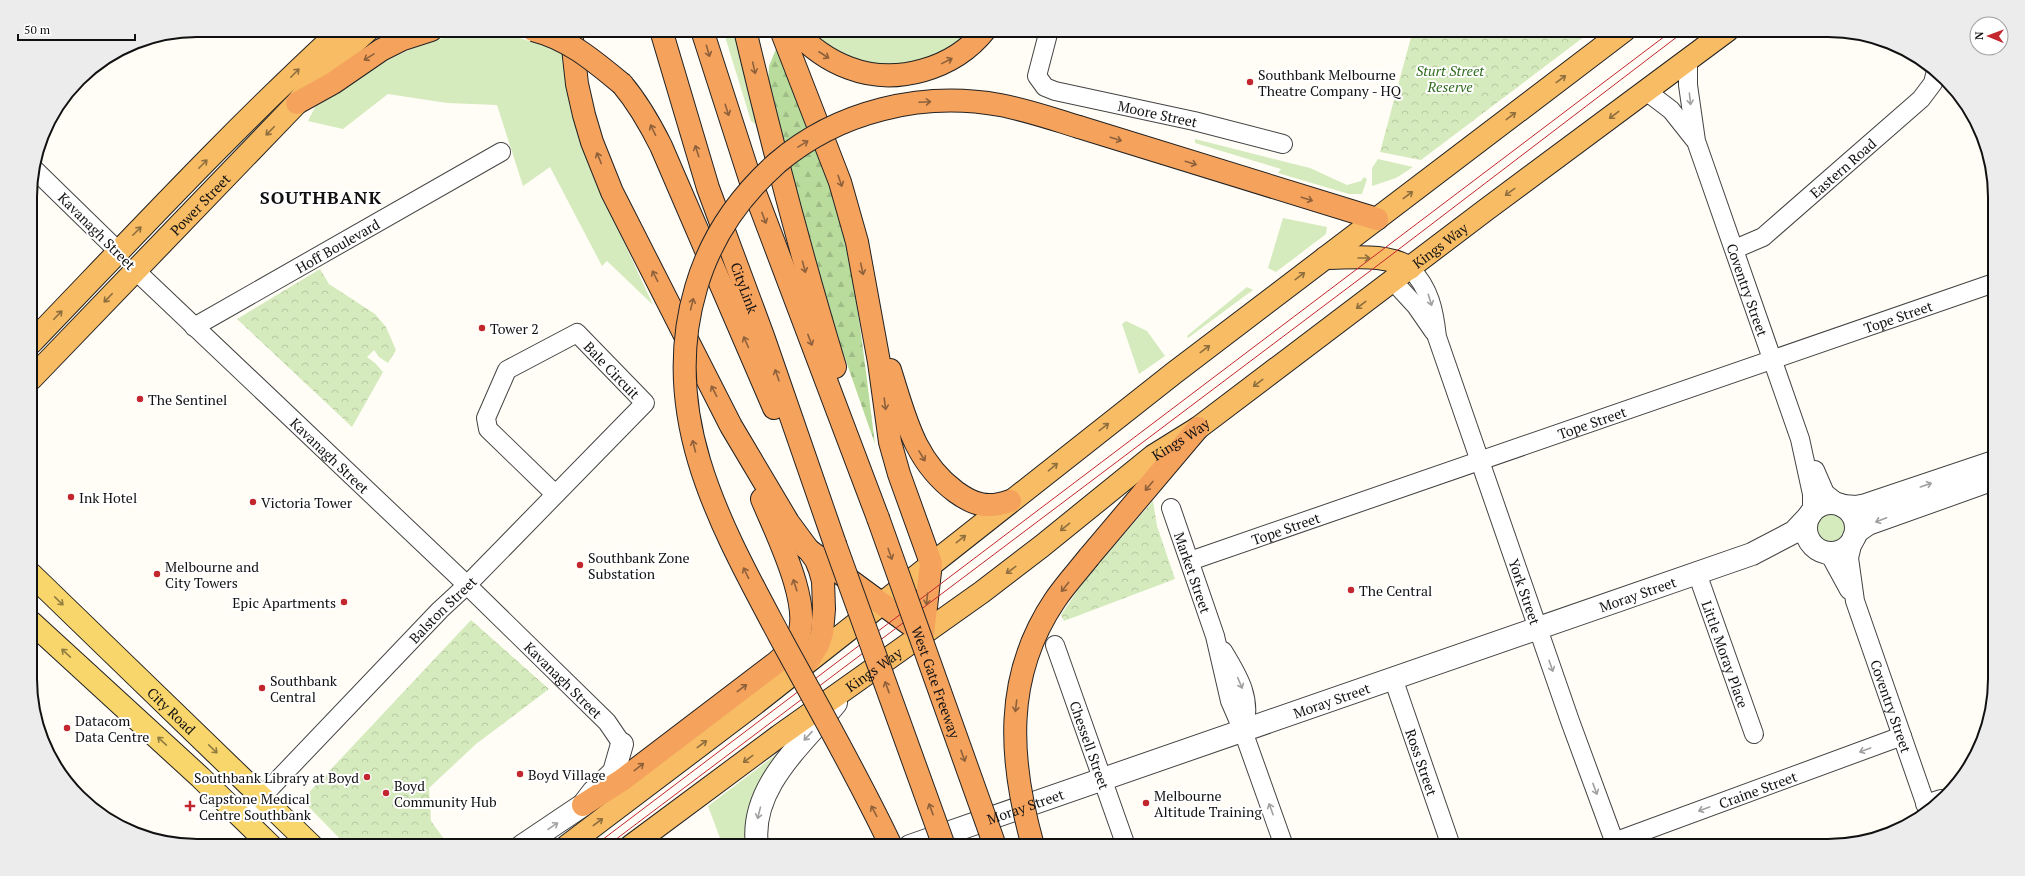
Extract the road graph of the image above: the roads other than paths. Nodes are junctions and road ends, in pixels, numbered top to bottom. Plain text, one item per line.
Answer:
1 (333, 37) edge
2 (360, 37) edge
3 (409, 37) edge
4 (554, 37) edge
5 (572, 37) edge
6 (663, 37) edge
7 (704, 37) edge
8 (747, 37) edge
9 (784, 37) edge
10 (801, 37) edge
11 (978, 37) edge
12 (1047, 37) edge
13 (1616, 37) edge
14 (1719, 37) edge
15 (1688, 60) junction
16 (1934, 78) edge
17 (1646, 91) junction
18 (297, 103) junction
19 (1696, 141) junction
20 (1283, 144) dead end
21 (501, 152) dead end
22 (39, 173) edge
23 (1377, 219) junction
24 (1735, 249) junction
25 (118, 251) junction
26 (1325, 258) junction
27 (1410, 268) junction
28 (135, 270) junction
29 (1392, 282) junction
30 (1988, 285) edge
31 (868, 296) junction
32 (194, 327) junction
33 (37, 337) edge
34 (1437, 337) junction
35 (1772, 360) junction
36 (37, 372) edge
37 (645, 403) joint
38 (731, 426) junction
39 (1198, 428) junction
40 (1800, 439) junction
41 (1481, 461) junction
42 (1988, 464) edge
43 (1988, 481) edge
44 (555, 494) junction
45 (1010, 501) junction
46 (1841, 506) junction
47 (1171, 508) dead end
48 (1811, 513) junction
49 (878, 518) junction
50 (1853, 539) junction
51 (835, 544) junction
52 (806, 548) junction
53 (1821, 551) junction
54 (1752, 554) junction
55 (1190, 561) junction
56 (931, 564) junction
57 (1697, 573) junction
58 (37, 580) edge
59 (467, 585) junction
60 (1855, 601) junction
61 (880, 603) junction
62 (37, 628) edge
63 (1539, 629) junction
64 (924, 634) junction
65 (1055, 645) dead end
66 (808, 661) junction
67 (1393, 678) junction
68 (852, 685) junction
69 (1243, 731) junction
70 (1754, 734) dead end
71 (1902, 736) junction
72 (622, 744) joint
73 (1103, 779) junction
74 (264, 797) junction
75 (1930, 802) edge
76 (583, 805) junction
77 (244, 818) junction
78 (264, 839) edge
79 (305, 839) edge
80 (532, 839) edge
81 (576, 839) edge
82 (640, 839) edge
83 (757, 839) edge
84 (888, 839) edge
85 (930, 839) edge
86 (941, 839) edge
87 (993, 839) edge
88 (1031, 839) edge
89 (1124, 839) edge
90 (1282, 839) edge
91 (1449, 839) edge
92 (1613, 839) edge
93 (1628, 839) edge

25 -> 1 highway, Power Street
2 - 18 highway, Power Street
3 -> 18 highway
51 -> 4 highway, bridge
38 -> 5 highway
51 -> 6 highway, CityLink, bridge
7 -> 49 highway
8 -> 49 highway
9 -> 31 highway
10 -> 11 highway
12 - 20 street, Moore Street
23 -> 13 highway
14 - 15 highway, Kings Way
15 - 17 highway, Kings Way
15 -> 19 street, Coventry Street
16 - 24 street, Eastern Road
17 - 19 street, Coventry Street
17 -> 27 highway, Kings Way
18 -> 28 highway, Power Street
19 - 24 street, Coventry Street
21 - 32 street, Hoff Boulevard
22 - 25 street, Kavanagh Street
23 - 26 highway
84 -> 23 highway, bridge
24 - 35 street, Coventry Street
25 - 28 highway, Kavanagh Street
33 -> 25 highway, Power Street
26 -> 27 highway
45 -> 26 highway
27 - 29 highway, Kings Way
27 -> 34 street, York Street
28 - 32 street, Kavanagh Street
28 -> 36 highway, Power Street
29 - 34 street, York Street
29 -> 39 highway, Kings Way
30 - 35 street, Tope Street
31 -> 45 highway
31 -> 56 highway
32 - 59 street, Kavanagh Street
34 - 41 street, York Street
35 - 40 street, Coventry Street
35 - 41 street, Tope Street
37 - 44 street, Balston Street
37 - 44 street, Bale Circuit
38 - 52 highway
76 -> 38 highway
39 -> 64 highway, Kings Way
39 -> 88 highway, bridge
40 - 46 street, Coventry Street
40 - 48 street, Coventry Street
41 - 55 street, Tope Street
41 - 63 street, York Street
46 -> 42 street
43 -> 50 street
44 - 59 street, Balston Street
56 -> 45 highway
46 - 48 street
46 - 50 street
47 - 55 street, Market Street
48 - 53 street
48 - 54 street, Moray Street
49 -> 87 highway, West Gate Freeway, bridge
50 - 53 street
50 - 60 street, Coventry Street
86 -> 51 highway, bridge
52 - 61 highway
52 - 66 highway
53 - 54 street, Moray Street
53 - 60 street, Coventry Street
54 - 57 street, Moray Street
55 - 69 street, Market Street
56 - 61 highway
56 -> 64 highway
57 - 63 street, Moray Street
57 - 70 street, Little Moray Place
58 -> 74 main road, City Road
59 - 72 street, Kavanagh Street
59 - 74 street, Balston Street
60 - 71 street, Coventry Street
61 - 64 highway
61 - 66 highway
77 -> 62 main road
63 - 67 street, Moray Street
63 -> 92 street, York Street
64 - 68 highway, Kings Way
65 - 73 street, Chessell Street
81 -> 66 highway
67 - 69 street, Moray Street
67 - 91 street, Ross Street
68 -> 82 highway, Kings Way
68 -> 83 street
69 - 73 street, Moray Street
90 -> 69 street
71 - 75 street, Coventry Street
71 -> 93 street, Craine Street
72 - 76 street
73 - 85 street, Moray Street
73 - 89 street, Chessell Street
74 - 77 street, Balston Street
74 - 79 main road, City Road
80 -> 76 street
77 - 78 main road

